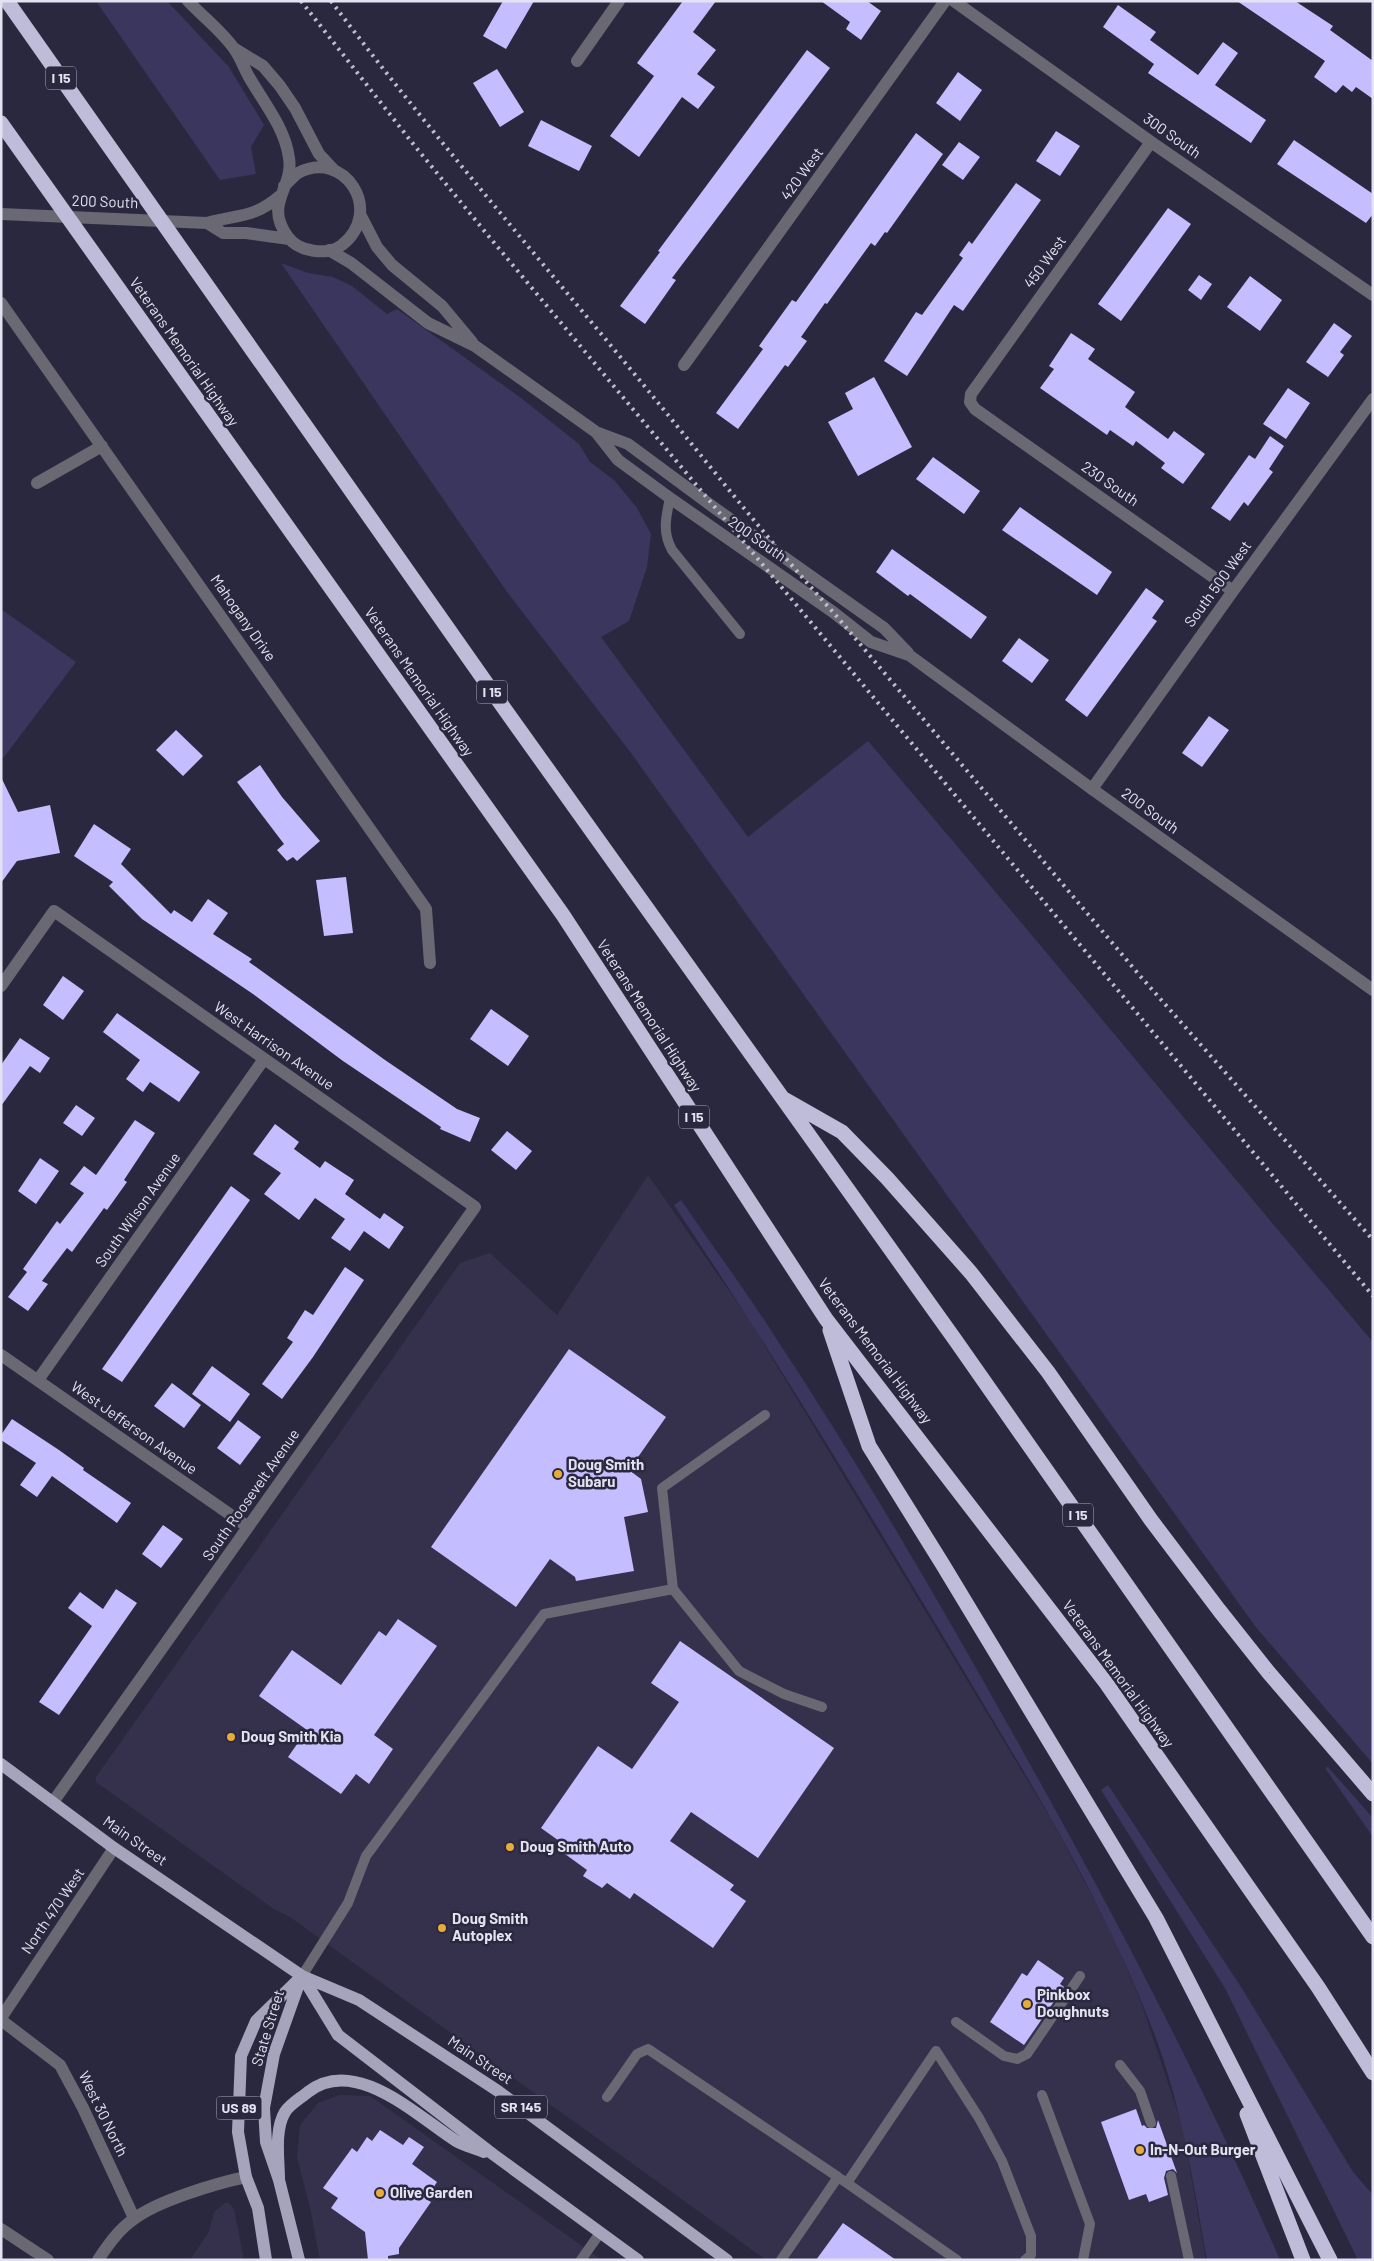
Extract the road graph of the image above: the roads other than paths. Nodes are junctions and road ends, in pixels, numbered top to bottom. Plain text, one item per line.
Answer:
1 (7, 1) edge
2 (188, 1) edge
3 (619, 1) edge
4 (945, 1) edge
5 (954, 1) edge
6 (235, 49) junction
7 (577, 60) dead end
8 (1, 123) edge
9 (1151, 142) junction
10 (335, 171) junction
11 (283, 191) junction
12 (1, 214) edge
13 (361, 216) junction
14 (207, 223) junction
15 (289, 238) junction
16 (329, 250) junction
17 (1373, 295) edge
18 (1, 303) edge
19 (475, 346) junction
20 (684, 365) dead end
21 (1373, 399) edge
22 (970, 402) joint
23 (596, 432) junction
24 (102, 446) junction
25 (37, 482) dead end
26 (670, 498) junction
27 (1233, 590) junction
28 (740, 634) dead end
29 (910, 656) junction
30 (1092, 790) junction
31 (430, 962) dead end
32 (1, 986) edge
33 (1373, 990) edge
34 (264, 1059) junction
35 (779, 1096) junction
36 (474, 1207) joint
37 (826, 1319) junction
38 (1, 1354) edge
39 (38, 1380) junction
40 (765, 1415) dead end
41 (248, 1527) junction
42 (673, 1589) junction
43 (822, 1708) dead end
44 (1, 1764) edge
45 (1373, 1794) edge
46 (53, 1802) junction
47 (114, 1848) junction
48 (1373, 1937) edge
49 (302, 1976) junction
50 (1080, 1976) dead end
51 (1, 2019) edge
52 (956, 2022) dead end
53 (1227, 2056) junction
54 (1120, 2065) dead end
55 (1373, 2073) edge
56 (1042, 2095) dead end
57 (607, 2097) dead end
58 (1151, 2123) dead end
59 (494, 2155) junction
60 (1171, 2176) dead end
61 (246, 2177) junction
62 (838, 2177) junction
63 (279, 2180) junction
64 (847, 2183) junction
65 (134, 2218) junction
66 (1, 2229) edge
67 (600, 2233) junction
68 (1031, 2258) edge
69 (48, 2260) edge
70 (98, 2260) edge
71 (266, 2260) edge
72 (299, 2260) edge
73 (582, 2260) edge
74 (638, 2260) edge
75 (726, 2260) edge
76 (781, 2260) edge
77 (957, 2260) edge
78 (1083, 2260) edge
79 (1189, 2260) edge
80 (1303, 2260) edge
81 (1330, 2260) edge

1 - 35 highway, I 15
2 - 6 street
3 - 7 street
4 - 20 street, 420 West
5 - 9 street, 300 South
6 - 10 street
6 - 11 street
8 - 37 highway, Veterans Memorial Highway / I 15
9 - 17 street, 300 South
9 - 22 street, 450 West
10 - 11 street
10 - 13 street
11 - 14 street, 200 South
11 - 15 street
12 - 14 street, 200 South
13 - 16 street
13 - 19 street, 200 South
14 - 15 street, 200 South
15 - 16 street
16 - 19 street, 200 South
18 - 24 street, Mahogany Drive
19 - 23 street, 200 South
21 - 27 street, South 500 West
22 - 27 street, 230 South
23 - 26 street, 200 South
23 - 29 street, 200 South
24 - 25 street
24 - 31 street, Mahogany Drive
26 - 28 lane
26 - 29 street, 200 South
27 - 30 street, South 500 West
29 - 30 street, 200 South
30 - 33 street, 200 South
32 - 34 street, West Harrison Avenue
34 - 36 street, West Harrison Avenue
34 - 39 street, South Wilson Avenue
35 - 45 highway
35 - 48 highway, I 15
36 - 41 street, South Roosevelt Avenue
37 - 53 highway
37 - 55 highway, Veterans Memorial Highway / I 15
38 - 39 street, West Jefferson Avenue
39 - 41 street, West Jefferson Avenue
40 - 42 lane
41 - 46 street, South Roosevelt Avenue
42 - 43 lane
42 - 49 lane
44 - 46 main road, Main Street
46 - 47 main road, Main Street
47 - 49 main road, Main Street
47 - 51 street, North 470 West
49 - 59 main road, Main Street
49 - 61 main road, State Street / US 89
49 - 63 main road, State Street / US 89
49 - 75 main road, Main Street / SR 145
50 - 52 lane
51 - 65 street, West 30 North
53 - 80 highway
53 - 81 highway
54 - 58 lane
56 - 78 lane
57 - 62 lane
59 - 63 main road, US 89
59 - 67 main road, Main Street
60 - 79 lane
61 - 65 street
61 - 71 main road, State Street / US 89
62 - 64 lane
62 - 76 lane
63 - 72 main road, US 89
64 - 68 lane
64 - 77 lane
65 - 70 street
66 - 69 street
67 - 73 lane
67 - 74 main road, Main Street

